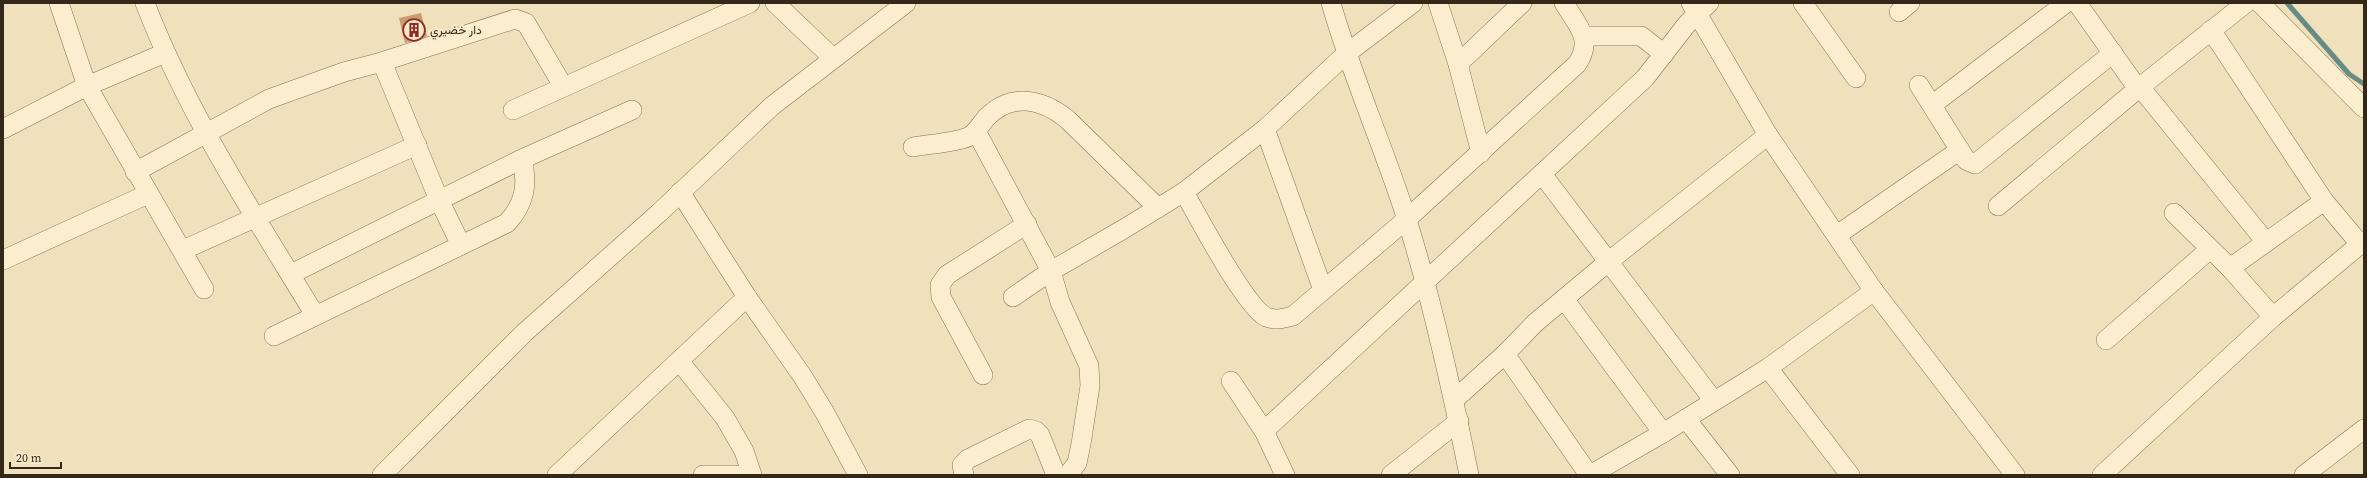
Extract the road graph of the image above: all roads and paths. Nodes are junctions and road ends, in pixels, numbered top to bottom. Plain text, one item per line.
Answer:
1 (59, 3) edge
2 (146, 3) edge
3 (750, 3) edge
4 (775, 3) edge
5 (906, 3) edge
6 (1331, 3) edge
7 (1413, 3) edge
8 (1438, 3) edge
9 (1522, 3) edge
10 (1564, 3) edge
11 (1803, 3) edge
12 (2066, 3) edge
13 (2076, 3) edge
14 (2258, 4) edge
15 (1699, 6) edge
16 (2211, 30) junction
17 (1584, 36) junction
18 (2114, 53) junction
19 (165, 54) junction
20 (1346, 54) junction
21 (1664, 54) junction
22 (833, 58) junction
23 (382, 62) junction
24 (1458, 64) junction
25 (1856, 78) dead end
26 (87, 86) junction
27 (563, 86) junction
28 (1920, 86) dead end
29 (2139, 88) junction
30 (1932, 105) junction
31 (2364, 108) edge
32 (513, 110) dead end
33 (632, 110) dead end
34 (3, 129) edge
35 (1265, 129) junction
36 (976, 131) junction
37 (205, 133) junction
38 (1768, 135) junction
39 (417, 145) junction
40 (913, 146) dead end
41 (1960, 150) junction
42 (1481, 153) junction
43 (522, 159) junction
44 (135, 172) junction
45 (1542, 174) junction
46 (680, 192) junction
47 (1184, 192) junction
48 (148, 194) junction
49 (439, 200) junction
50 (2324, 201) junction
51 (1998, 206) dead end
52 (1158, 208) junction
53 (2174, 214) dead end
54 (255, 219) junction
55 (1407, 219) junction
56 (1027, 224) junction
57 (1837, 235) junction
58 (2266, 242) junction
59 (2362, 242) edge
60 (461, 245) junction
61 (2210, 249) junction
62 (183, 250) junction
63 (3, 260) edge
64 (1608, 262) junction
65 (2230, 268) junction
66 (1051, 271) junction
67 (290, 274) junction
68 (1424, 282) junction
69 (204, 290) dead end
70 (1323, 290) junction
71 (1874, 291) junction
72 (747, 297) junction
73 (1013, 297) dead end
74 (1564, 299) junction
75 (315, 315) junction
76 (2272, 317) junction
77 (274, 336) dead end
78 (2106, 340) dead end
79 (1505, 354) junction
80 (680, 362) junction
81 (1768, 368) junction
82 (983, 375) dead end
83 (1231, 381) dead end
84 (1454, 400) junction
85 (1714, 401) junction
86 (1686, 419) junction
87 (1459, 421) junction
88 (2364, 429) edge
89 (1264, 431) junction
90 (1663, 433) junction
91 (382, 475) edge
92 (557, 475) edge
93 (703, 475) edge
94 (736, 475) edge
95 (752, 475) edge
96 (858, 475) edge
97 (964, 475) edge
98 (1056, 475) edge
99 (1068, 475) edge
100 (1285, 475) edge
101 (1391, 475) edge
102 (1469, 475) edge
103 (1589, 475) edge
104 (1730, 475) edge
105 (1850, 475) edge
106 (2015, 475) edge
107 (2102, 475) edge
108 (2304, 475) edge

1 - 26 street
2 - 19 street
3 - 27 street
4 - 22 street
5 - 22 street
6 - 20 street
7 - 20 street
8 - 24 street
9 - 24 street
10 - 17 street
11 - 25 street
12 - 30 street
13 - 18 street
14 - 16 street
14 - 31 street
15 - 21 street
15 - 38 street
16 - 29 street
16 - 50 street
17 - 21 street
17 - 42 street
18 - 29 street
18 - 41 street
19 - 26 street
19 - 37 street
20 - 35 street
20 - 55 street
21 - 45 street
22 - 46 street
23 - 27 street
23 - 37 street
23 - 39 street
24 - 42 street
26 - 34 street
26 - 44 street
27 - 32 street
28 - 30 street
29 - 51 street
29 - 58 street
30 - 41 street
33 - 43 street
35 - 47 street
35 - 70 street
36 - 40 street
36 - 52 street
36 - 56 street
37 - 44 street
37 - 54 street
38 - 57 street
38 - 64 street
39 - 49 street
39 - 54 street
41 - 57 street
42 - 55 street
43 - 49 street
43 - 60 street
44 - 48 street
45 - 64 street
45 - 68 street
46 - 72 street
46 - 91 street
47 - 52 street
47 - 70 street
48 - 62 street
48 - 63 street
49 - 60 street
49 - 67 street
50 - 58 street
50 - 59 street
52 - 66 street
53 - 61 street
54 - 62 street
54 - 67 street
55 - 68 street
55 - 70 street
56 - 66 street
56 - 82 street
57 - 71 street
58 - 65 street
59 - 76 street
60 - 75 street
61 - 65 street
61 - 78 street
62 - 69 street
64 - 74 street
64 - 85 street
65 - 76 street
66 - 73 street
66 - 99 street
67 - 75 street
68 - 84 street
68 - 89 street
71 - 81 street
71 - 106 street
72 - 80 street
72 - 96 street
74 - 79 street
74 - 90 street
75 - 77 street
76 - 107 street
79 - 84 street
79 - 103 street
80 - 92 street
80 - 95 street
81 - 85 street
81 - 105 street
83 - 89 street
84 - 87 street
85 - 86 street
86 - 90 street
86 - 104 street
87 - 101 street
87 - 102 street
88 - 108 street
89 - 100 street
90 - 103 street
93 - 94 street
97 - 98 street

